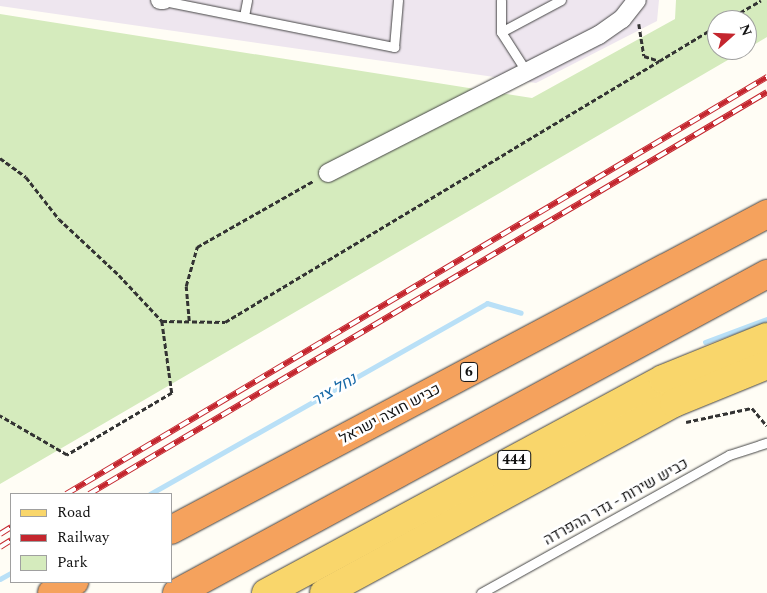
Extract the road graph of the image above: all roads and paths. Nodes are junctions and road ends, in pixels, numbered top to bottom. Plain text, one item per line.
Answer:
1 (162, 0) edge
2 (247, 0) edge
3 (398, 0) edge
4 (501, 0) edge
5 (561, 0) edge
6 (761, 0) edge
7 (636, 2) edge
8 (744, 10) edge
9 (244, 16) junction
10 (501, 32) junction
11 (707, 32) edge
12 (659, 62) junction
13 (528, 74) junction
14 (0, 158) edge
15 (328, 172) joint
16 (767, 214) edge
17 (767, 274) edge
18 (162, 320) junction
19 (189, 321) junction
20 (767, 337) edge
21 (767, 365) edge
22 (0, 416) edge
23 (676, 424) dead end
24 (767, 426) edge
25 (767, 443) edge
26 (172, 529) edge
27 (72, 583) edge
28 (52, 593) edge
29 (178, 593) edge
30 (266, 593) edge
31 (324, 593) edge
32 (480, 593) edge

1 - 9 lane
2 - 9 lane
3 - 9 lane
4 - 10 lane
5 - 10 lane
6 - 8 path
7 - 12 path
7 - 13 street
10 - 13 lane
11 - 12 path
12 - 19 path
13 - 15 street
14 - 18 path
15 - 19 path
16 - 26 highway, כביש חוצה ישראל / 6
17 - 29 highway
18 - 19 path
18 - 22 path
20 - 30 main road, 444
21 - 31 main road, 444
23 - 24 path
25 - 32 lane, כביש שירות - גדר ההפרדה
27 - 28 highway

